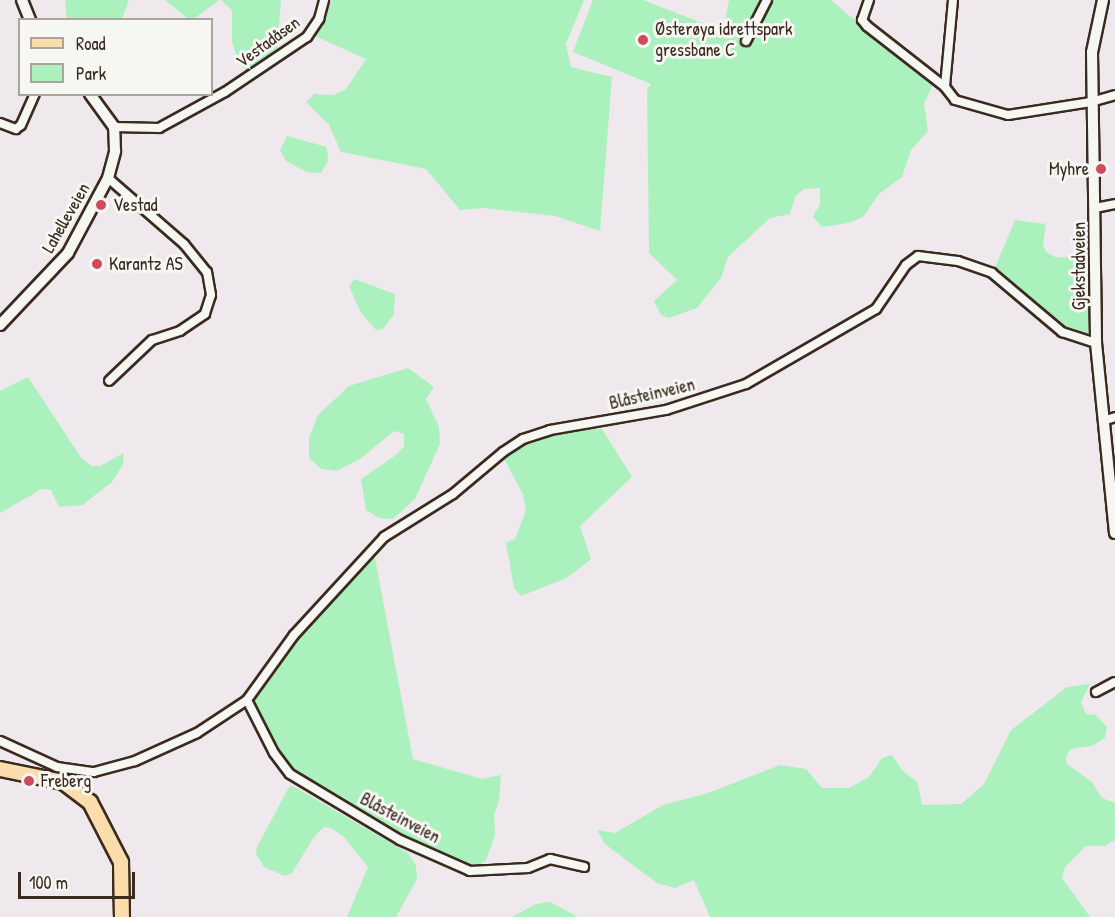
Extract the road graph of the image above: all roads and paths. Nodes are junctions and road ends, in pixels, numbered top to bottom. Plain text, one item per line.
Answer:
1 (22, 0) edge
2 (324, 0) edge
3 (767, 0) edge
4 (869, 0) edge
5 (953, 0) edge
6 (1103, 0) edge
7 (29, 18) edge
8 (746, 41) dead end
9 (945, 87) junction
10 (1115, 95) edge
11 (35, 96) edge
12 (92, 96) edge
13 (1092, 102) junction
14 (0, 123) edge
15 (114, 127) junction
16 (108, 178) junction
17 (1115, 204) edge
18 (1095, 208) junction
19 (0, 325) edge
20 (1096, 342) junction
21 (109, 381) dead end
22 (1115, 417) edge
23 (1103, 421) junction
24 (1115, 533) edge
25 (1115, 682) edge
26 (1096, 692) dead end
27 (247, 700) junction
28 (0, 741) edge
29 (0, 769) edge
30 (584, 867) dead end
31 (122, 917) edge

1 - 7 street
2 - 15 street, Vestadåsen
3 - 8 street
4 - 9 street
5 - 9 street
6 - 13 street, Gjekstadveien
9 - 13 street
10 - 13 street
11 - 14 street
12 - 15 street
13 - 18 street, Gjekstadveien
15 - 16 street, Lahelleveien
16 - 19 street, Lahelleveien
16 - 21 street, Lahelleveien
17 - 18 street
18 - 20 street, Gjekstadveien
20 - 23 street, Gjekstadveien
20 - 27 street, Blåsteinveien
22 - 23 street
23 - 24 street, Gjekstadveien
25 - 26 street
27 - 28 street, Blåsteinveien
27 - 30 street, Blåsteinveien
29 - 31 main road

